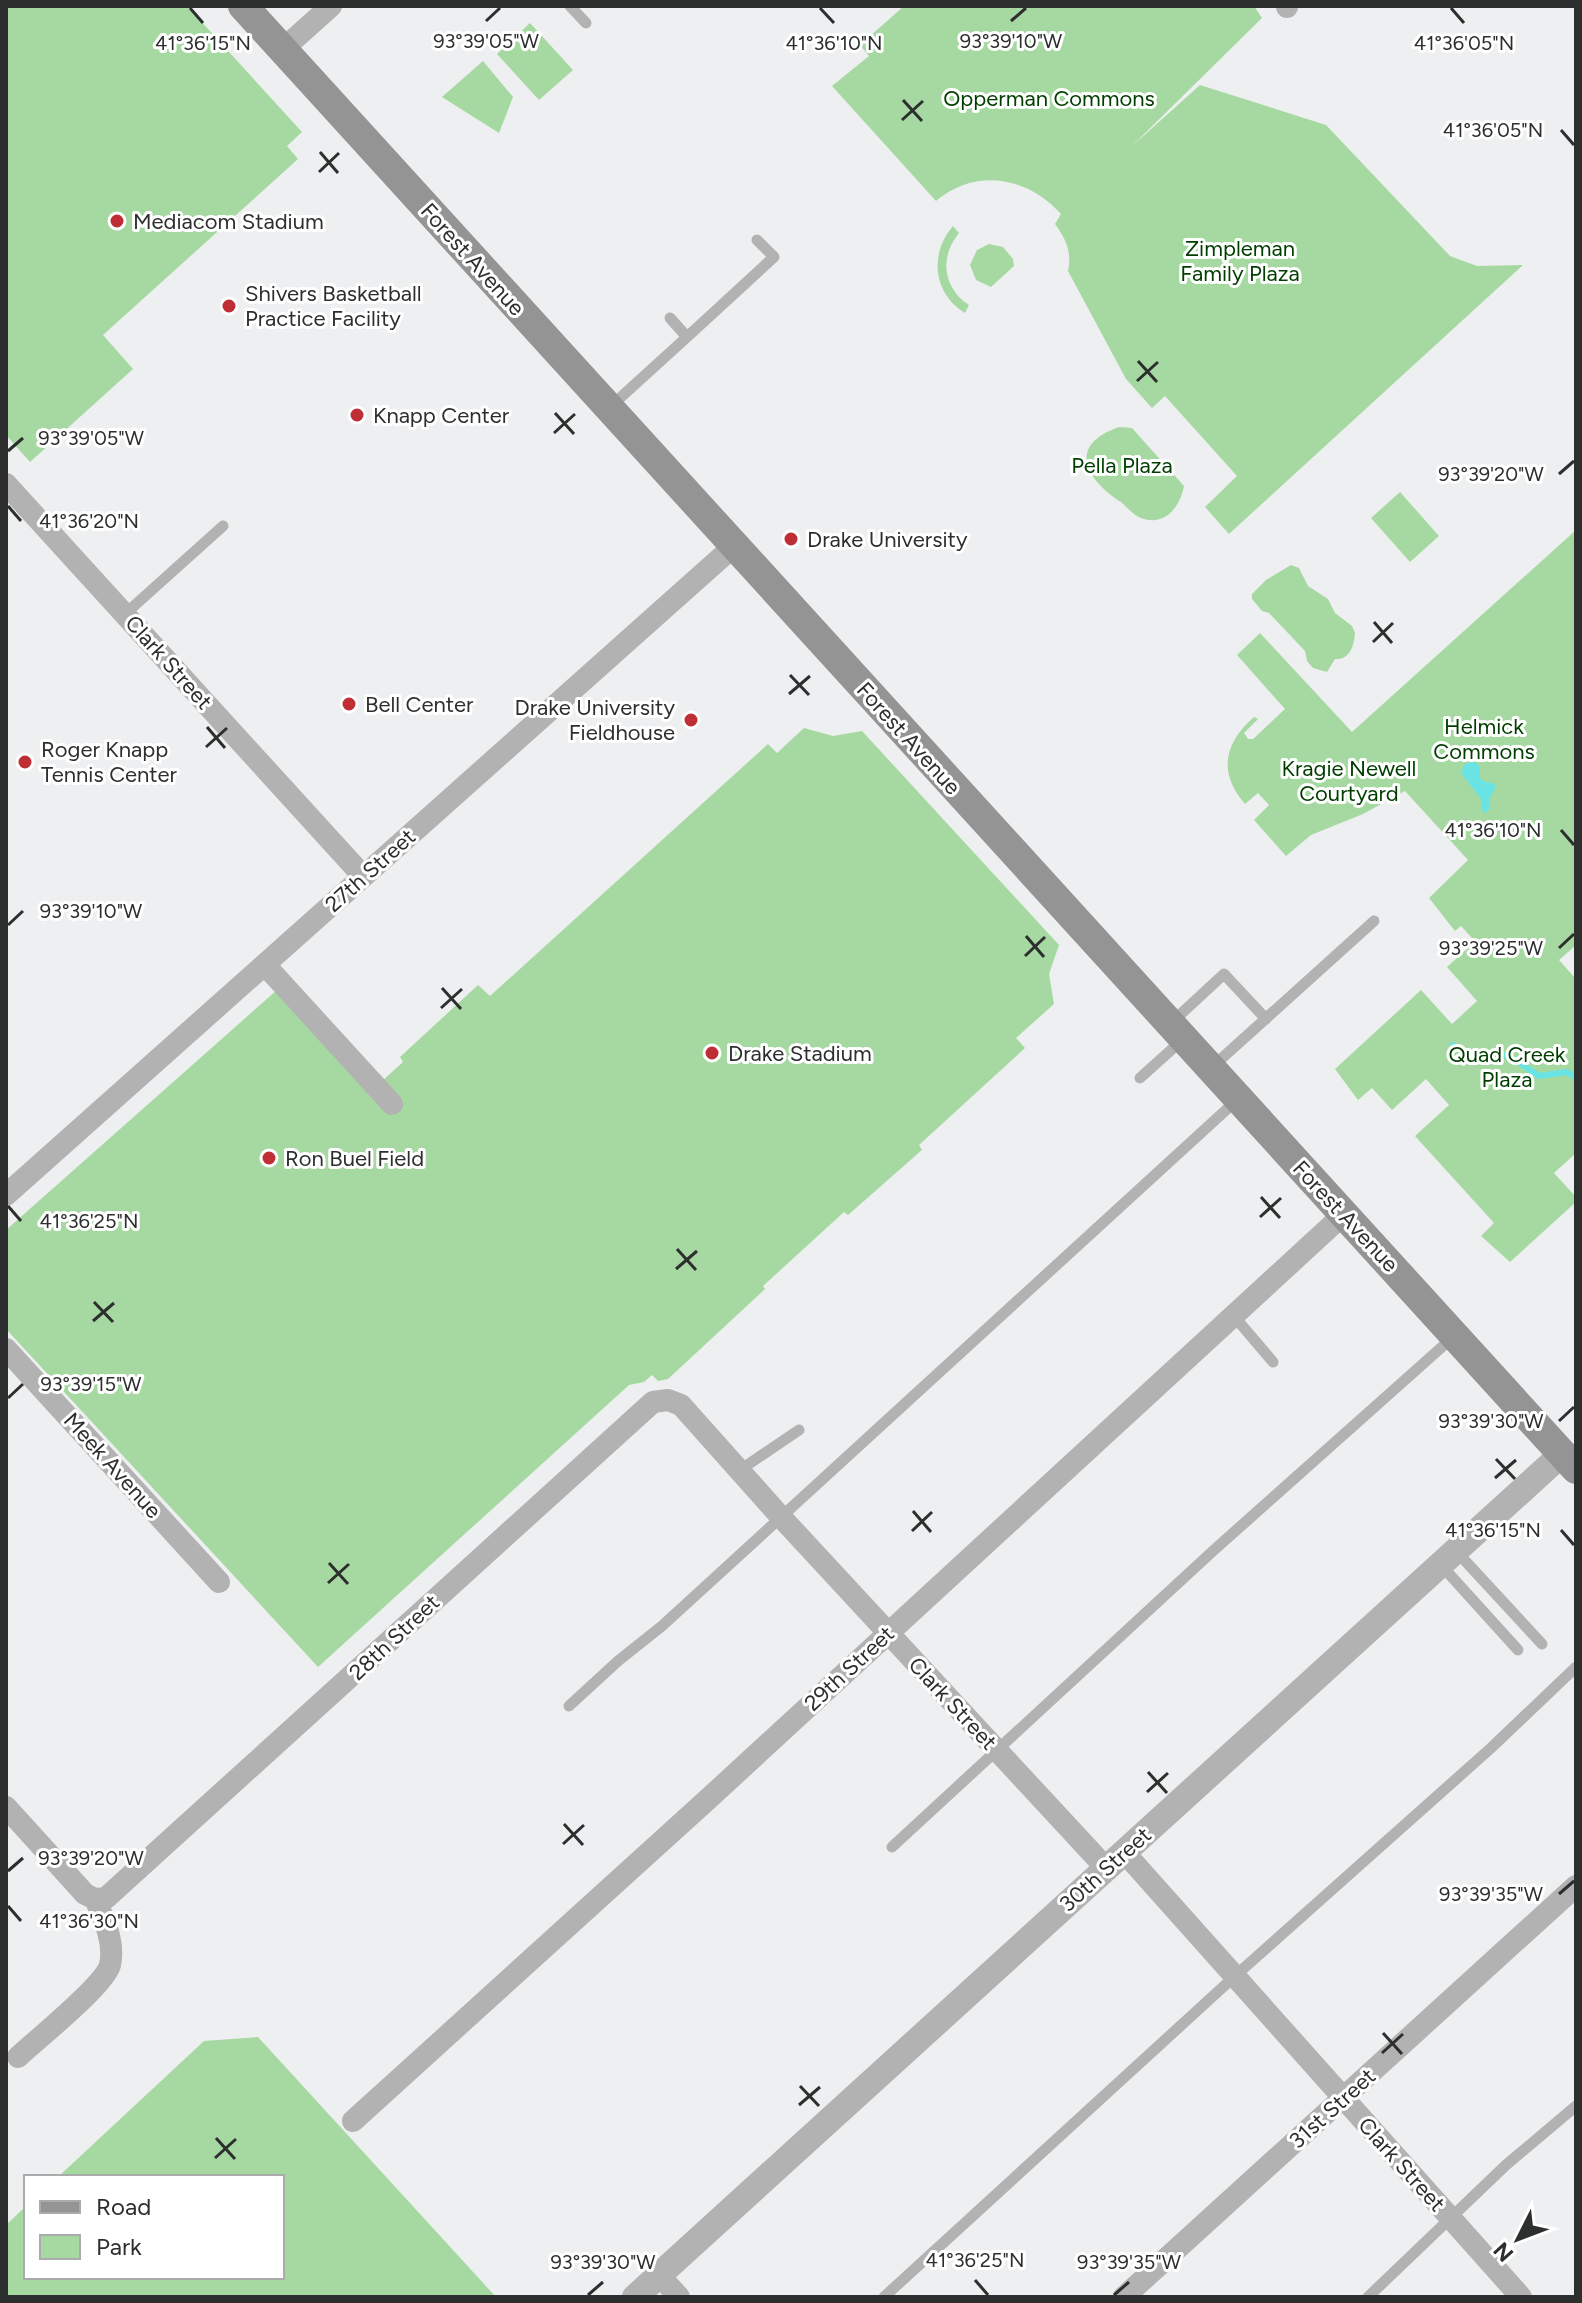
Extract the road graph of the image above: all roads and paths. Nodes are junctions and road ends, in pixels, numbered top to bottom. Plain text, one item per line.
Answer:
1 (243, 6) edge
2 (331, 6) edge
3 (570, 6) edge
4 (586, 23) dead end
5 (282, 50) junction
6 (757, 240) dead end
7 (670, 318) dead end
8 (687, 337) junction
9 (609, 408) junction
10 (6, 484) edge
11 (223, 526) dead end
12 (734, 546) junction
13 (125, 614) junction
14 (363, 876) junction
15 (1374, 921) dead end
16 (265, 965) junction
17 (1266, 1019) junction
18 (1177, 1032) junction
19 (1211, 1069) junction
20 (1140, 1078) dead end
21 (1239, 1099) junction
22 (392, 1104) dead end
23 (6, 1195) edge
24 (1344, 1214) junction
25 (1233, 1315) junction
26 (1455, 1335) junction
27 (6, 1349) edge
28 (1273, 1362) dead end
29 (668, 1400) joint
30 (799, 1430) dead end
31 (1571, 1455) edge
32 (740, 1470) junction
33 (780, 1516) junction
34 (1448, 1558) junction
35 (219, 1582) dead end
36 (887, 1632) junction
37 (1542, 1644) dead end
38 (1518, 1650) dead end
39 (1576, 1667) edge
40 (569, 1706) dead end
41 (996, 1750) junction
42 (6, 1807) edge
43 (892, 1847) dead end
44 (1115, 1860) junction
45 (1576, 1886) edge
46 (95, 1899) junction
47 (1235, 1976) junction
48 (18, 2057) dead end
49 (1343, 2098) junction
50 (1576, 2106) edge
51 (353, 2121) dead end
52 (1451, 2217) junction
53 (659, 2275) junction
54 (635, 2297) edge
55 (679, 2297) edge
56 (884, 2297) edge
57 (1124, 2297) edge
58 (1368, 2297) edge
59 (1521, 2297) edge

1 - 5 main road, Forest Avenue
2 - 5 street
3 - 4 lane
5 - 9 main road, Forest Avenue
6 - 8 lane
7 - 8 lane
8 - 9 lane
9 - 12 main road, Forest Avenue
10 - 13 street, Clark Street
11 - 13 lane
12 - 14 street, 27th Street
12 - 18 main road, Forest Avenue
13 - 14 street, Clark Street
14 - 16 street, 27th Street
15 - 17 lane
16 - 22 street
16 - 23 street, 27th Street
17 - 18 lane
17 - 19 lane
18 - 19 main road, Forest Avenue
18 - 20 lane
19 - 21 main road, Forest Avenue
21 - 24 main road, Forest Avenue
21 - 33 lane
24 - 25 street, 29th Street
24 - 26 main road, Forest Avenue
25 - 28 lane
25 - 36 street, 29th Street
26 - 31 main road, Forest Avenue
26 - 41 lane
27 - 35 street, Meek Avenue
29 - 32 street, Clark Street
29 - 46 street, 28th Street
30 - 32 lane
31 - 34 street, 30th Street
32 - 33 street, Clark Street
33 - 36 street, Clark Street
33 - 40 lane
34 - 37 lane
34 - 38 lane
34 - 44 street, 30th Street
36 - 41 street, Clark Street
36 - 51 street, 29th Street
39 - 47 lane
41 - 43 lane
41 - 44 street, Clark Street
42 - 46 street
44 - 47 street, Clark Street
44 - 53 street, 30th Street
45 - 49 street, 31st Street
46 - 48 street
47 - 49 street, Clark Street
47 - 56 lane
49 - 52 street, Clark Street
49 - 57 street, 31st Street
50 - 52 lane
52 - 58 lane
52 - 59 street, Clark Street
53 - 54 street, 30th Street
53 - 55 street

